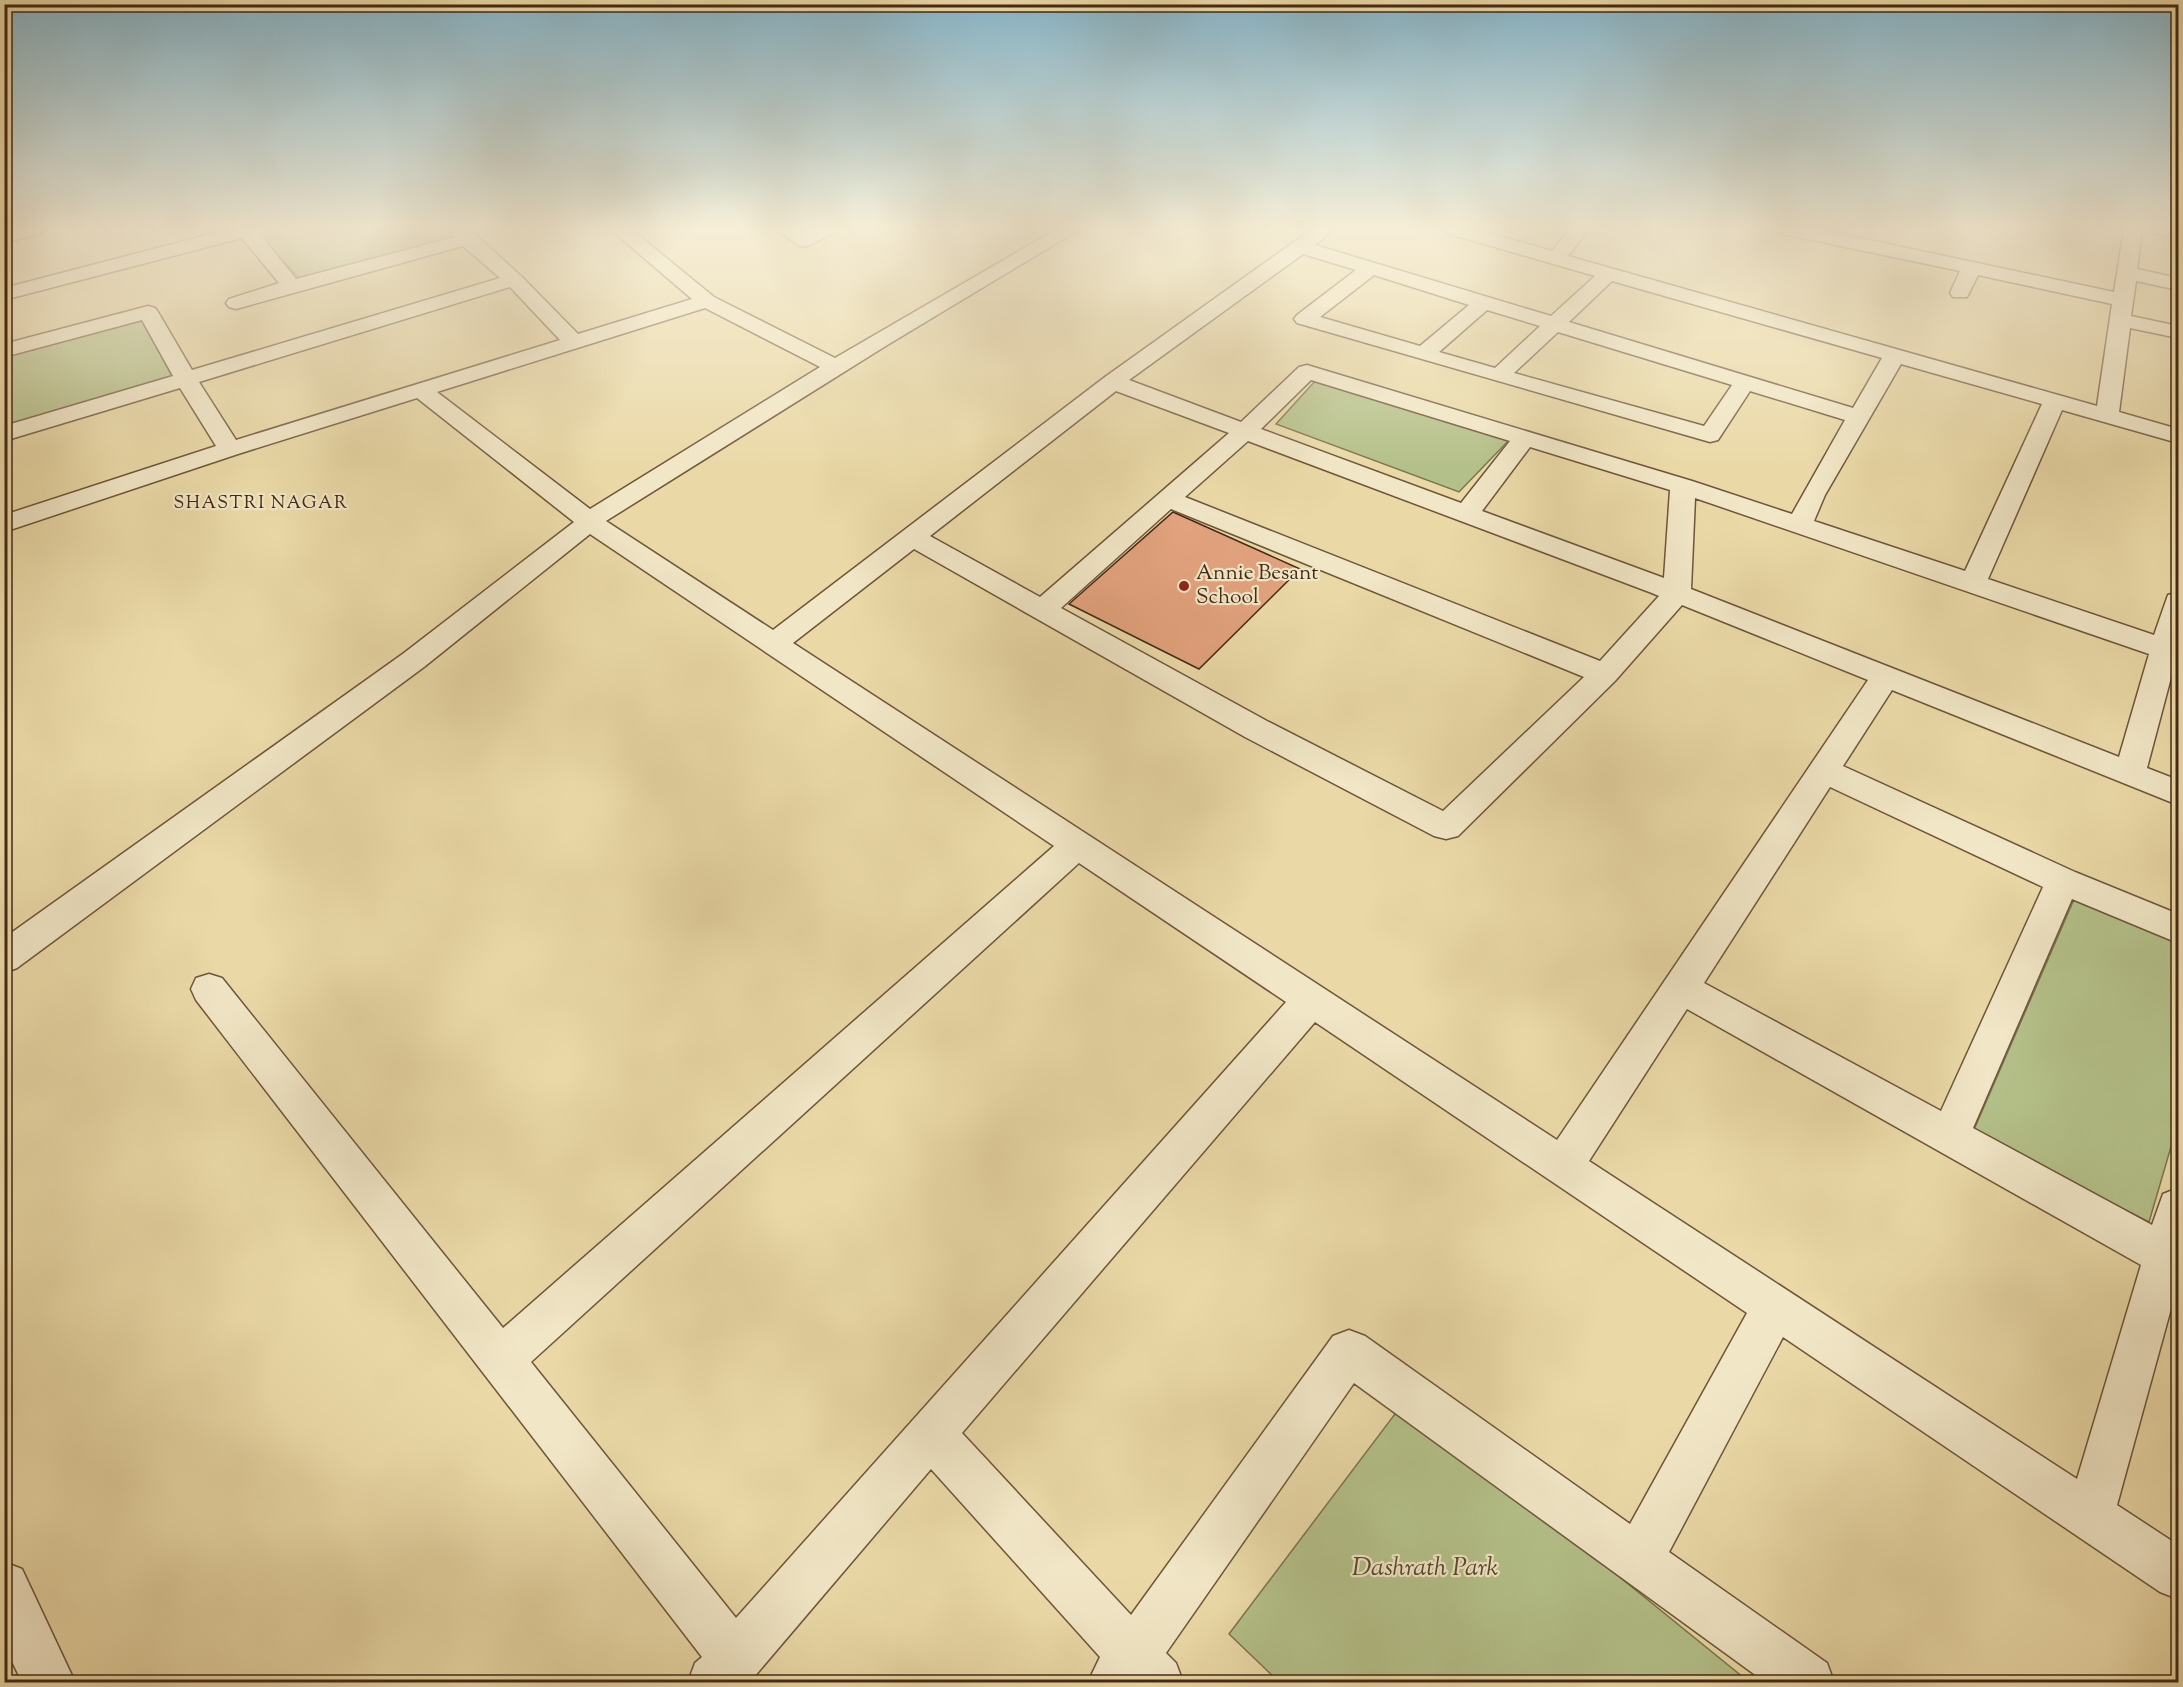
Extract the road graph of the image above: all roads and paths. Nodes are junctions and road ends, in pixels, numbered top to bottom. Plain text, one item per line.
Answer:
1 (422, 308) edge
2 (541, 308) edge
3 (685, 308) edge
4 (720, 308) edge
5 (939, 308) edge
6 (1216, 308) edge
7 (1319, 308) edge
8 (1478, 308) edge
9 (1500, 308) edge
10 (1572, 308) edge
11 (1728, 308) edge
12 (2113, 308) edge
13 (2121, 310) junction
14 (1555, 323) junction
15 (2178, 332) edge
16 (574, 342) junction
17 (4, 351) edge
18 (1424, 354) junction
19 (1895, 355) junction
20 (836, 368) junction
21 (1499, 376) junction
22 (186, 379) junction
23 (1113, 382) junction
24 (1745, 382) junction
25 (421, 390) junction
26 (2055, 401) junction
27 (2107, 416) junction
28 (1859, 417) junction
29 (1245, 431) junction
30 (4, 434) edge
31 (2178, 436) edge
32 (1525, 438) junction
33 (230, 449) junction
34 (1683, 486) junction
35 (1168, 499) junction
36 (1466, 514) junction
37 (590, 522) junction
38 (4, 524) edge
39 (1799, 525) junction
40 (912, 537) junction
41 (1972, 583) junction
42 (1677, 593) junction
43 (2178, 601) edge
44 (1042, 609) junction
45 (774, 644) junction
46 (2170, 646) edge
47 (1605, 674) junction
48 (1886, 676) junction
49 (1824, 771) junction
50 (2130, 774) junction
51 (2178, 793) edge
52 (1078, 845) junction
53 (2063, 881) junction
54 (2178, 929) edge
55 (4, 958) edge
56 (1681, 988) junction
57 (209, 989) dead end
58 (1311, 1000) junction
59 (1950, 1137) junction
60 (1563, 1166) junction
61 (2178, 1208) edge
62 (2165, 1255) junction
63 (1775, 1307) junction
64 (500, 1360) junction
65 (932, 1435) junction
66 (2090, 1516) junction
67 (1638, 1560) junction
68 (2178, 1574) edge
69 (4, 1587) edge
70 (725, 1671) edge
71 (1134, 1674) edge
72 (49, 1683) edge
73 (1808, 1683) edge

1 - 22 street
2 - 16 street
3 - 16 street
4 - 20 street
5 - 20 street
6 - 23 street
7 - 18 street
8 - 18 street
9 - 14 street
10 - 14 street
11 - 19 street
12 - 13 street
13 - 15 street
13 - 27 street
14 - 21 street
14 - 24 street
16 - 25 street
17 - 22 street
18 - 21 street
19 - 26 street
19 - 28 street
20 - 37 street
21 - 24 street
22 - 30 street
22 - 33 street
23 - 29 street
23 - 40 street
24 - 28 street
25 - 33 street
25 - 37 street
26 - 27 street
26 - 41 street
27 - 31 street
28 - 39 street
29 - 32 street
29 - 35 street
29 - 36 street
32 - 34 street
32 - 36 street
33 - 38 street
34 - 39 street
34 - 42 street
35 - 44 street
35 - 47 street
36 - 42 street
37 - 45 street
37 - 55 street
39 - 41 street
40 - 44 street
40 - 45 street
41 - 46 street
42 - 47 street
42 - 48 street
43 - 46 street
44 - 47 street
45 - 52 street
46 - 50 street
48 - 49 street
48 - 50 street
49 - 53 street
49 - 56 street
50 - 51 street
52 - 58 street
52 - 64 street
53 - 54 street
53 - 59 street
56 - 59 street
56 - 60 street
57 - 64 street
58 - 60 street
58 - 65 street
59 - 62 street
60 - 63 street
61 - 62 street
62 - 66 street
63 - 66 street
63 - 67 street
64 - 70 street
65 - 70 street
65 - 71 street
66 - 68 street
67 - 71 street
67 - 73 street
69 - 72 street

